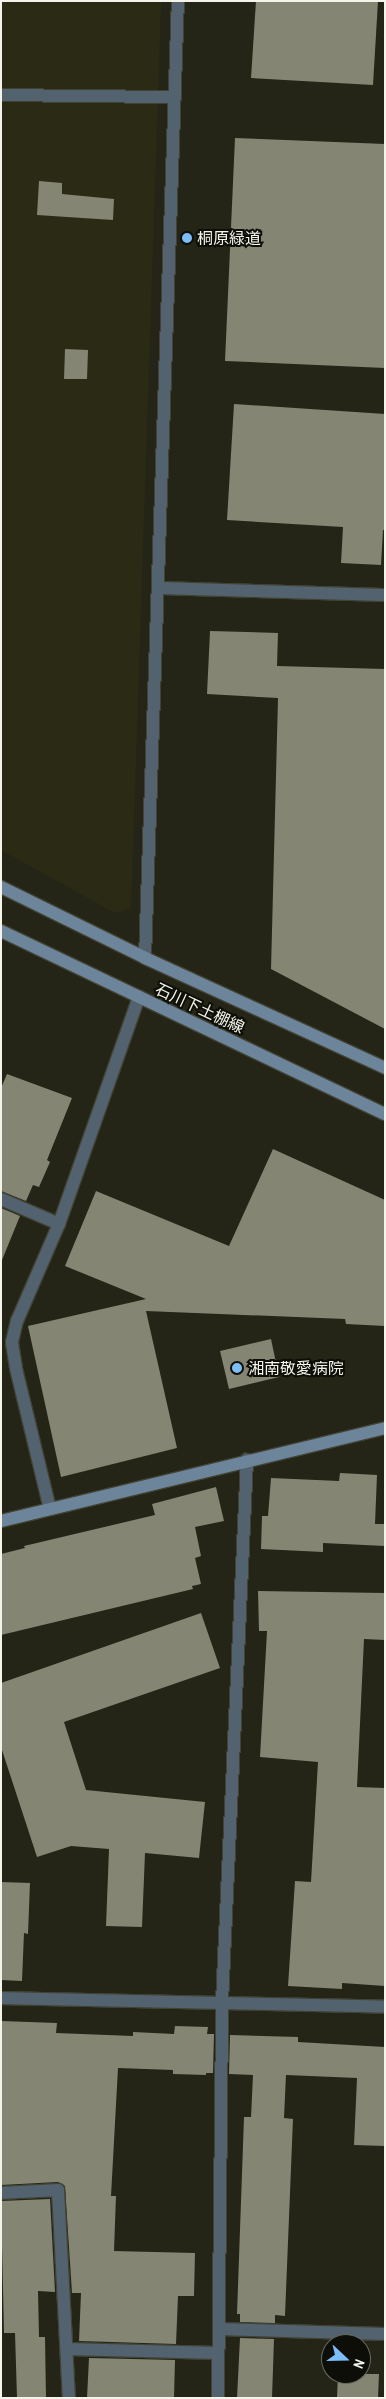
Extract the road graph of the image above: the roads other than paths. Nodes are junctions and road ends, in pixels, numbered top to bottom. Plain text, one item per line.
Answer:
1 (178, 1) edge
2 (1, 95) edge
3 (175, 98) junction
4 (158, 588) junction
5 (385, 595) edge
6 (1, 887) edge
7 (1, 931) edge
8 (145, 958) junction
9 (138, 997) junction
10 (385, 1068) edge
11 (385, 1114) edge
12 (1, 1199) edge
13 (59, 1224) junction
14 (385, 1428) edge
15 (247, 1460) junction
16 (50, 1509) junction
17 (1, 1521) edge
18 (1, 1998) edge
19 (222, 2002) junction
20 (385, 2007) edge
21 (1, 2193) edge
22 (218, 2329) junction
23 (385, 2334) edge
24 (67, 2349) junction
25 (218, 2353) junction
26 (69, 2398) edge
27 (218, 2398) edge

1 - 3 street
2 - 3 street
3 - 4 street
4 - 5 street
4 - 8 street
6 - 8 street, 石川下土棚線
7 - 9 street, 石川下土棚線
8 - 10 street, 石川下土棚線
9 - 11 street, 石川下土棚線
9 - 13 street
12 - 13 street
13 - 16 street
14 - 15 street
15 - 16 street
15 - 19 street
16 - 17 street
18 - 19 street
19 - 20 street
19 - 22 street
21 - 24 street
22 - 23 street
22 - 25 street
24 - 25 street
24 - 26 street
25 - 27 street

